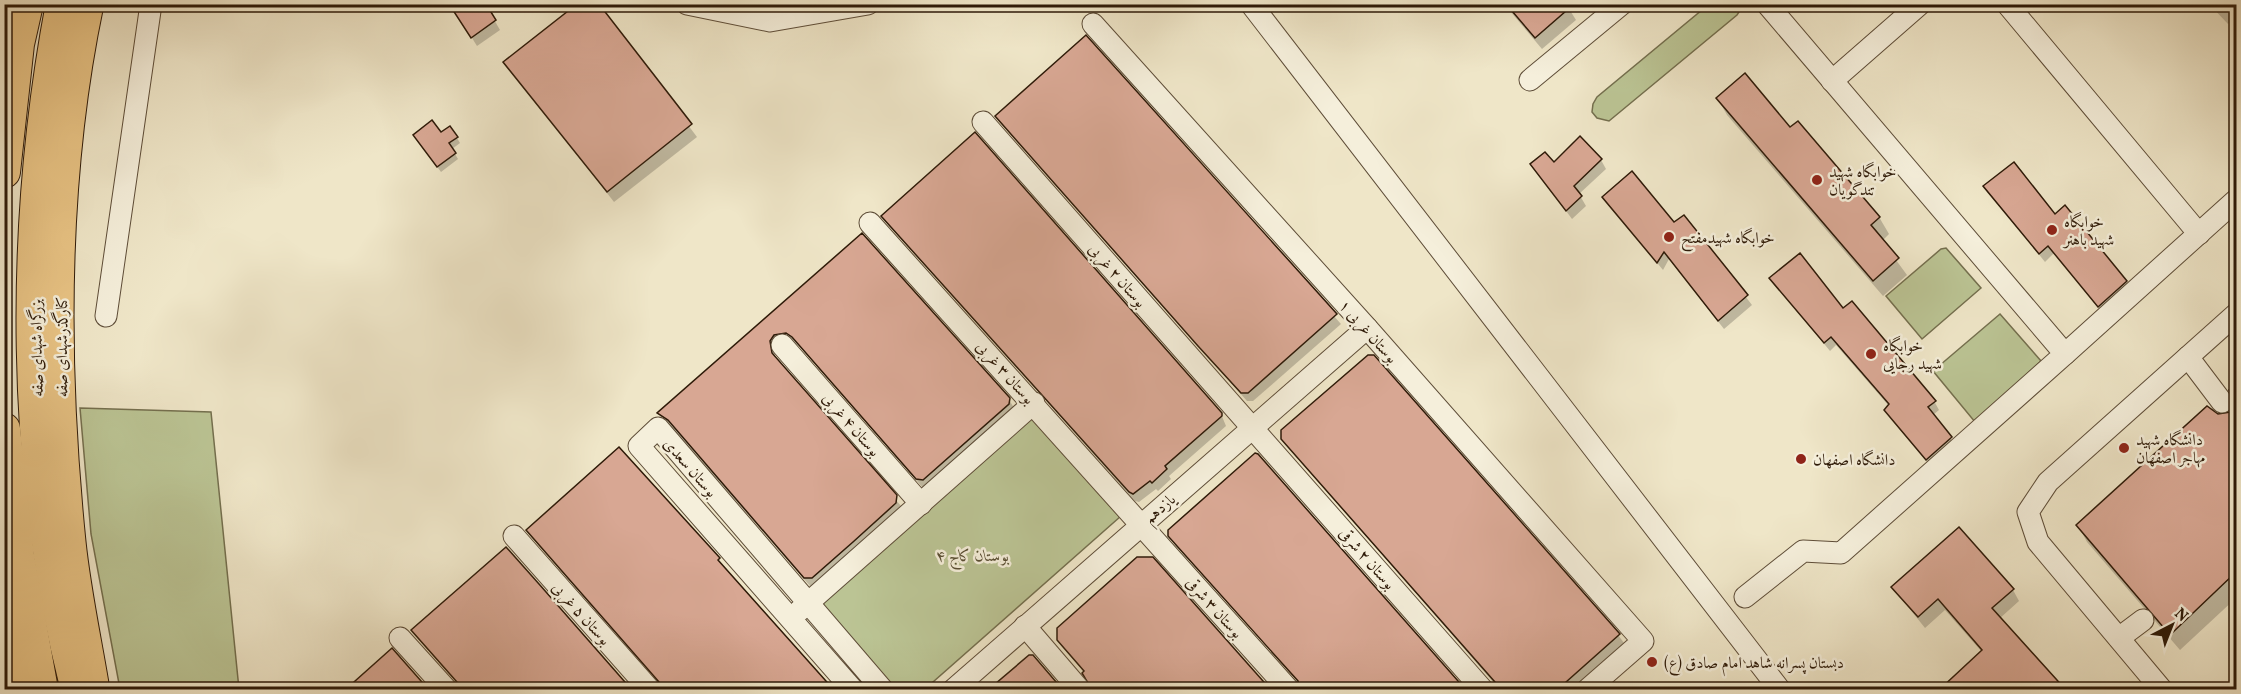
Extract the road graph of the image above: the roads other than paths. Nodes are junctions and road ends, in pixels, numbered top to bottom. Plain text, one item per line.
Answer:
1 (27, 4) edge
2 (62, 4) edge
3 (90, 4) edge
4 (150, 4) edge
5 (687, 4) edge
6 (868, 4) edge
7 (1251, 4) edge
8 (1622, 4) edge
9 (1767, 4) edge
10 (1920, 4) edge
11 (2007, 4) edge
12 (1093, 24) dead end
13 (1530, 80) dead end
14 (1832, 81) junction
15 (983, 122) dead end
16 (4, 172) edge
17 (2236, 200) edge
18 (870, 222) dead end
19 (2199, 234) junction
20 (2236, 314) edge
21 (106, 316) dead end
22 (1367, 328) junction
23 (782, 345) dead end
24 (2065, 354) junction
25 (2188, 357) junction
26 (2222, 402) dead end
27 (1034, 403) junction
28 (1252, 428) junction
29 (4, 429) edge
30 (921, 504) junction
31 (1141, 524) junction
32 (514, 536) dead end
33 (4, 597) edge
34 (1745, 597) dead end
35 (807, 603) junction
36 (791, 619) junction
37 (2143, 620) dead end
38 (1025, 626) junction
39 (400, 638) dead end
40 (2119, 638) junction
41 (25, 690) edge
42 (42, 690) edge
43 (77, 690) edge
44 (96, 690) edge
45 (447, 690) edge
46 (650, 690) edge
47 (853, 690) edge
48 (883, 690) edge
49 (953, 690) edge
50 (1080, 690) edge
51 (1289, 690) edge
52 (1483, 690) edge
53 (1587, 690) edge
54 (1779, 690) edge
55 (2162, 690) edge

1 - 16 highway
2 - 43 highway, بزرگراه شهدای صفه
3 - 44 main road, کنارگذرشهدای صفه
4 - 21 street
5 - 6 street
7 - 54 street
8 - 13 street
9 - 14 street
10 - 14 street
11 - 19 street
12 - 22 street, بوستان غربی ۱
14 - 24 street
15 - 28 street, بوستان ۲ غربی
17 - 19 street
18 - 27 street, بوستان ۳ غربی
19 - 24 street
20 - 25 street
22 - 28 street, یازدهم
22 - 53 street, بوستان غربی ۱
23 - 30 street, بوستان ۴ غربی
24 - 34 street
25 - 26 street
25 - 40 street
27 - 30 street
27 - 31 street, بوستان ۳ غربی
28 - 31 street, یازدهم
28 - 52 street, بوستان ۲ شرقی
29 - 42 highway
30 - 35 street
31 - 38 street, یازدهم
31 - 51 street, بوستان ۳ شرقی
32 - 46 street, بوستان ۵ غربی
33 - 41 main road
35 - 36 street
35 - 36 street, بوستان سعدی
35 - 48 street, بوستان سعدی
36 - 47 street, بوستان سعدی
37 - 40 street
38 - 49 street, یازدهم
38 - 50 street
39 - 45 street
40 - 55 street

